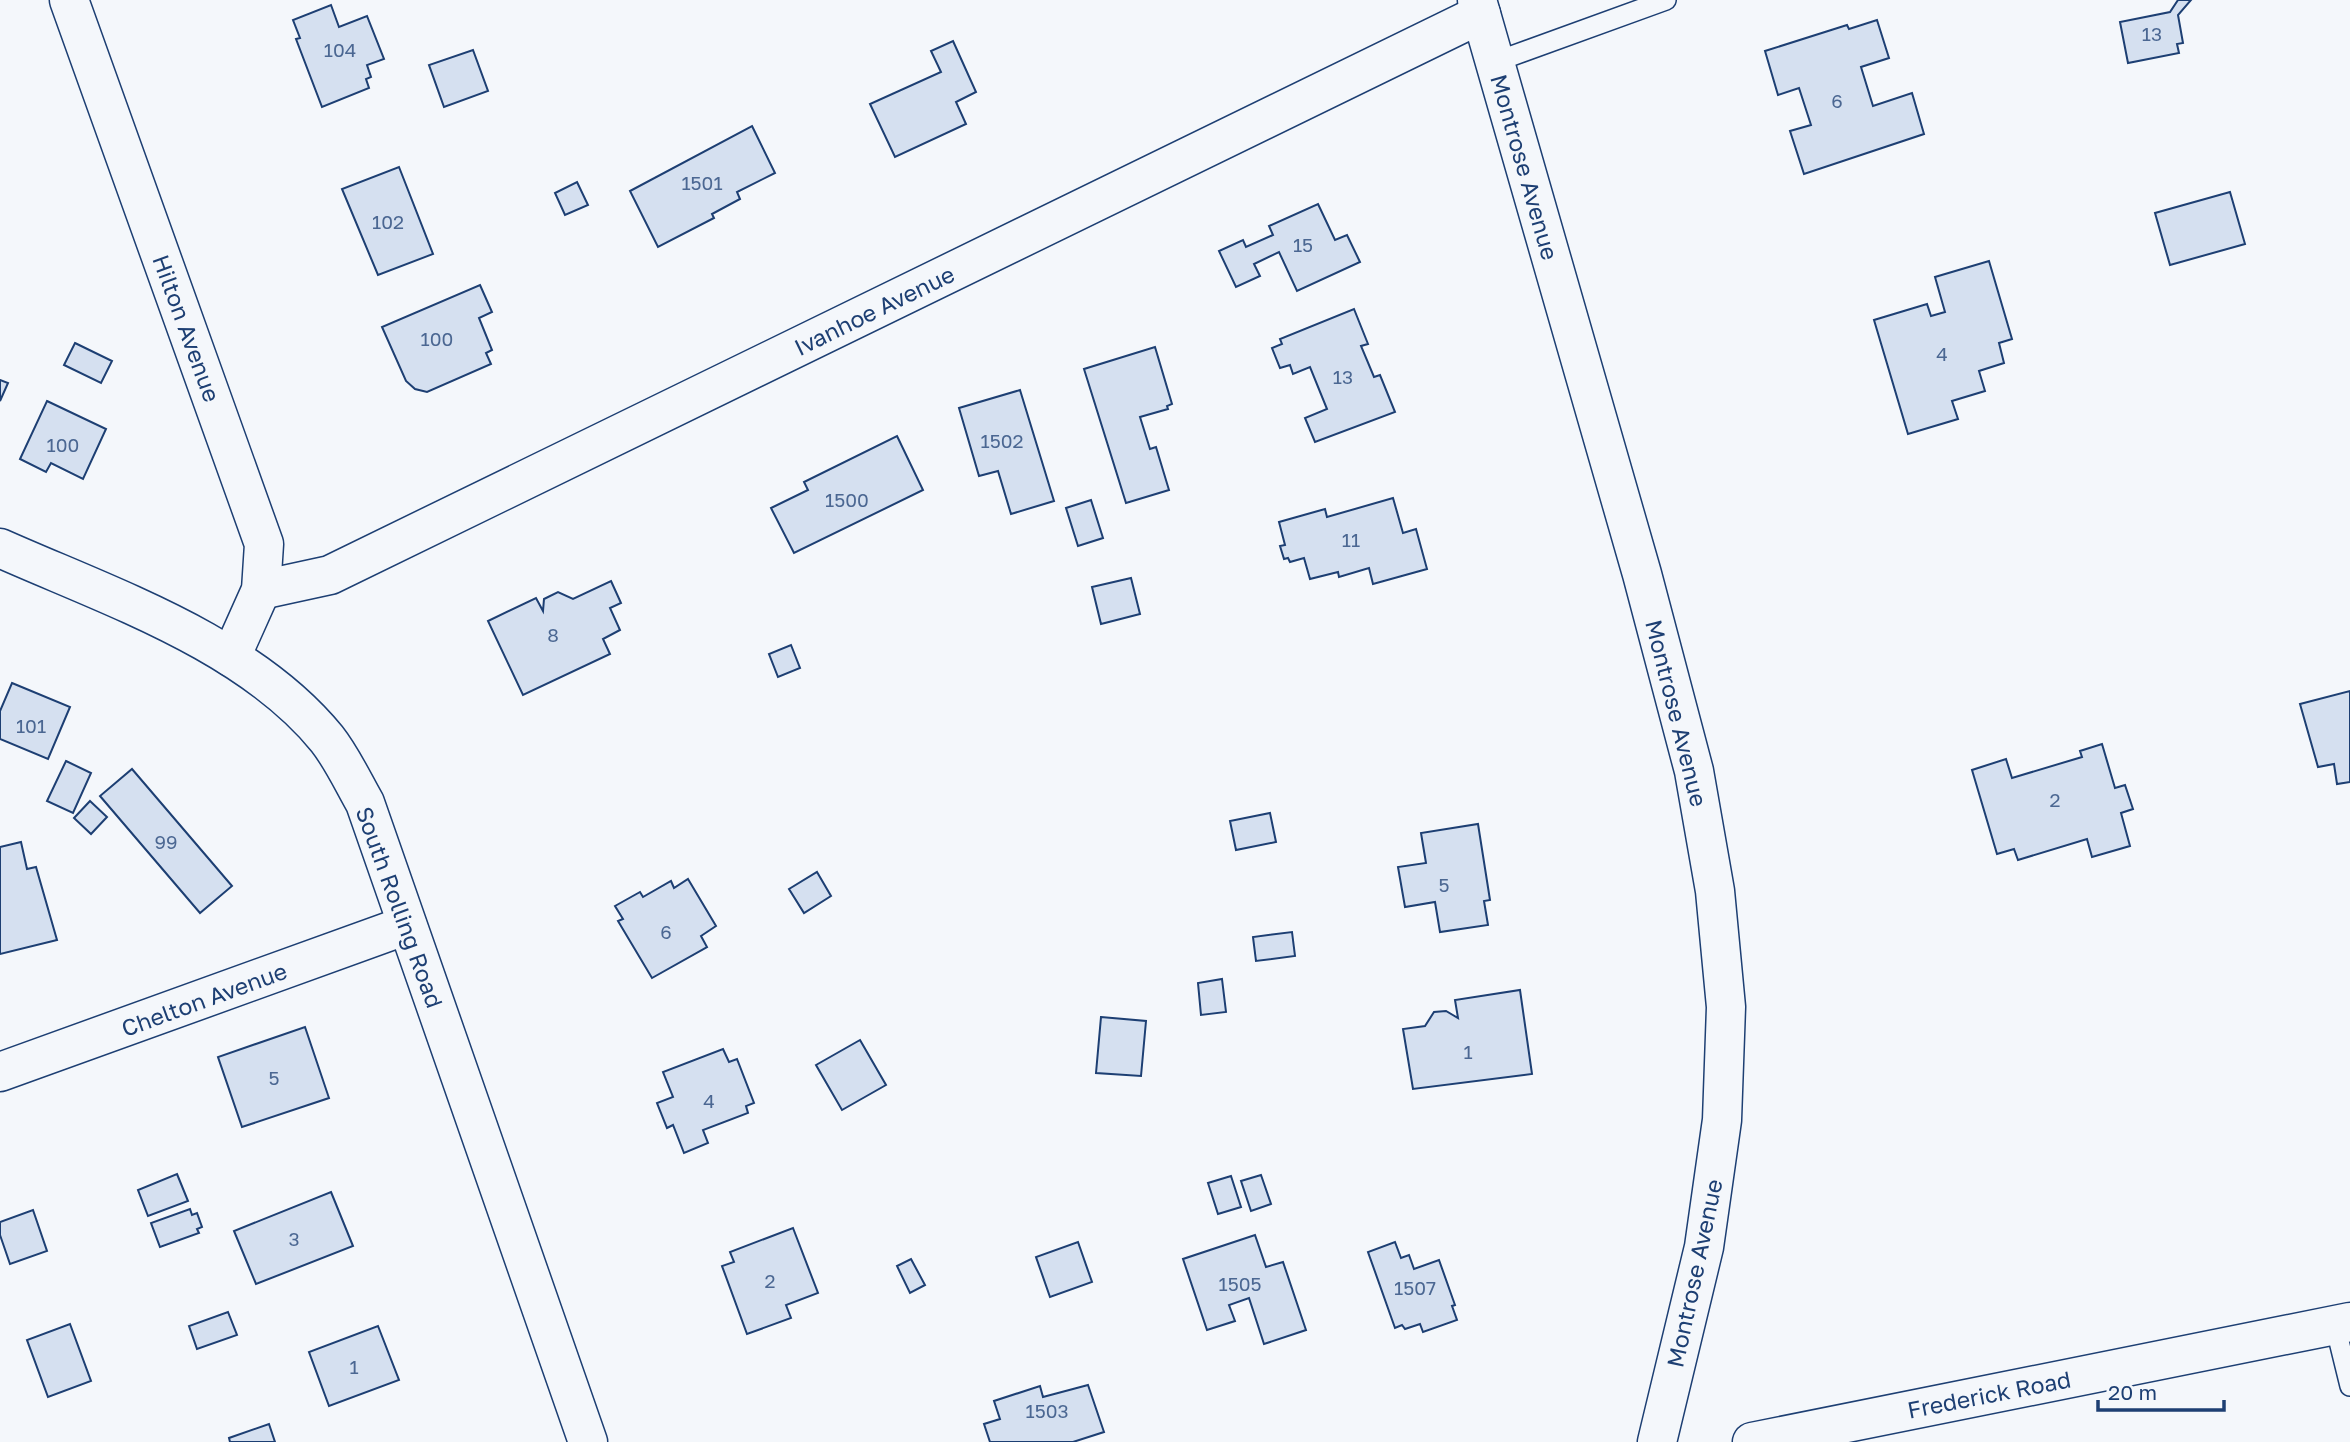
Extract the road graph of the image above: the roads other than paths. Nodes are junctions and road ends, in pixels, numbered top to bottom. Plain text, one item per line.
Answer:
1 (69, 0) edge
2 (1666, 0) edge
3 (1479, 7) edge
4 (1495, 62) junction
5 (0, 548) edge
6 (261, 590) junction
7 (231, 657) junction
8 (407, 925) junction
9 (0, 1072) edge
10 (2342, 1324) edge
11 (2350, 1386) edge
12 (588, 1442) edge
13 (1657, 1442) edge
14 (1752, 1442) edge

1 - 6 street, Hilton Avenue
2 - 4 lane
3 - 4 street, Montrose Avenue
3 - 6 street, Ivanhoe Avenue
4 - 13 street, Montrose Avenue
5 - 7 street, South Rolling Road
6 - 7 street, Hilton Avenue
7 - 8 street, South Rolling Road
8 - 9 street, Chelton Avenue
8 - 12 street, South Rolling Road
10 - 11 lane
10 - 14 street, Frederick Road

